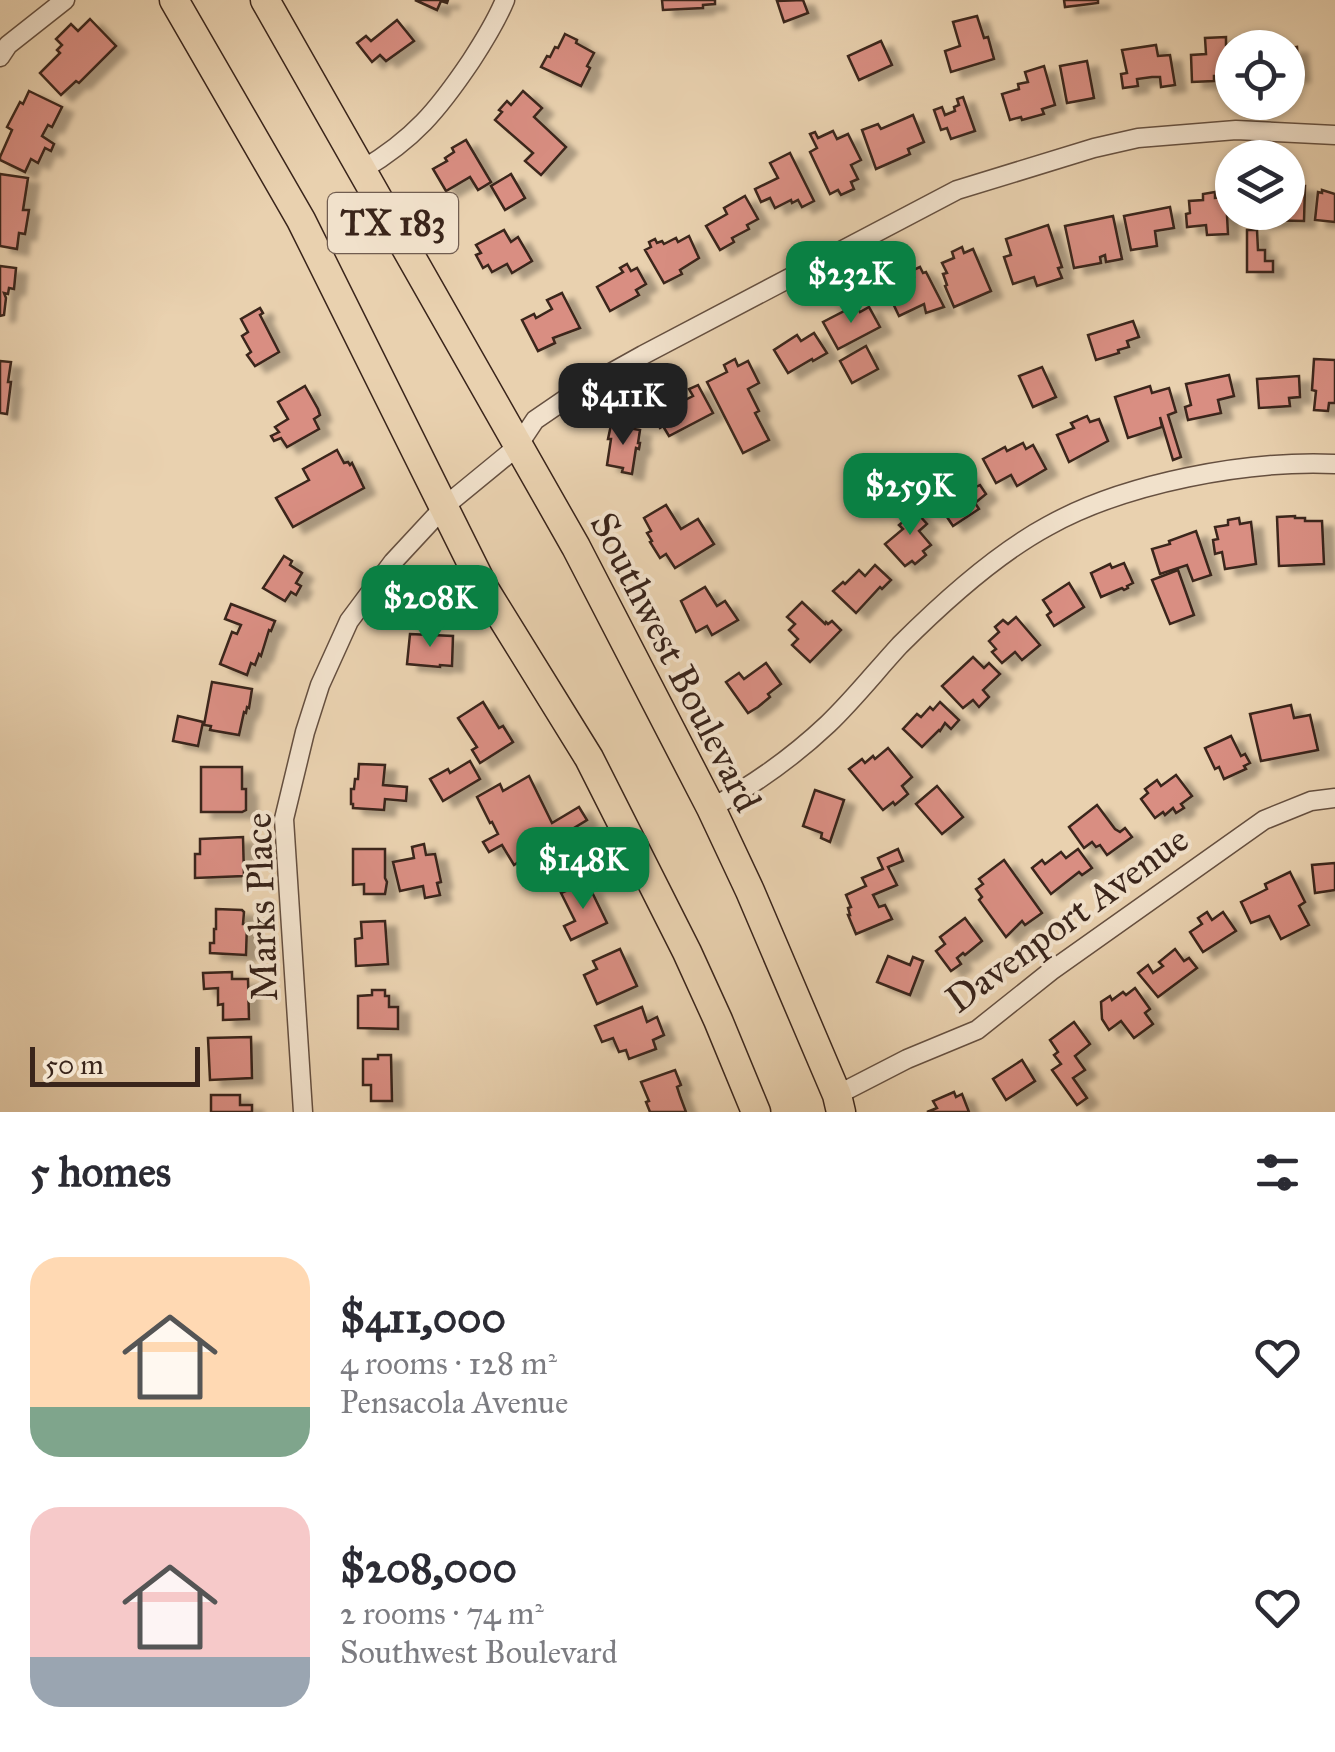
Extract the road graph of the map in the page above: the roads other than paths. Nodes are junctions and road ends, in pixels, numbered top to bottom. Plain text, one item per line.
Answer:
1 (64, 0) edge
2 (174, 0) edge
3 (265, 0) edge
4 (505, 0) edge
5 (0, 57) edge
6 (1335, 136) edge
7 (362, 170) junction
8 (518, 447) junction
9 (1335, 464) edge
10 (445, 506) junction
11 (1335, 798) edge
12 (711, 808) junction
13 (839, 1103) edge
14 (302, 1112) edge
15 (756, 1112) edge

1 - 5 street
2 - 10 main road, TX 183
3 - 7 main road, Southwest Boulevard / TX 183
4 - 7 street
6 - 8 street, Marks Place
7 - 8 main road, Southwest Boulevard / TX 183
8 - 10 street, Marks Place
8 - 12 main road, Southwest Boulevard / TX 183
9 - 12 street
10 - 14 street, Marks Place
10 - 15 main road, TX 183
11 - 13 street, Davenport Avenue
12 - 13 main road, Southwest Boulevard / TX 183

